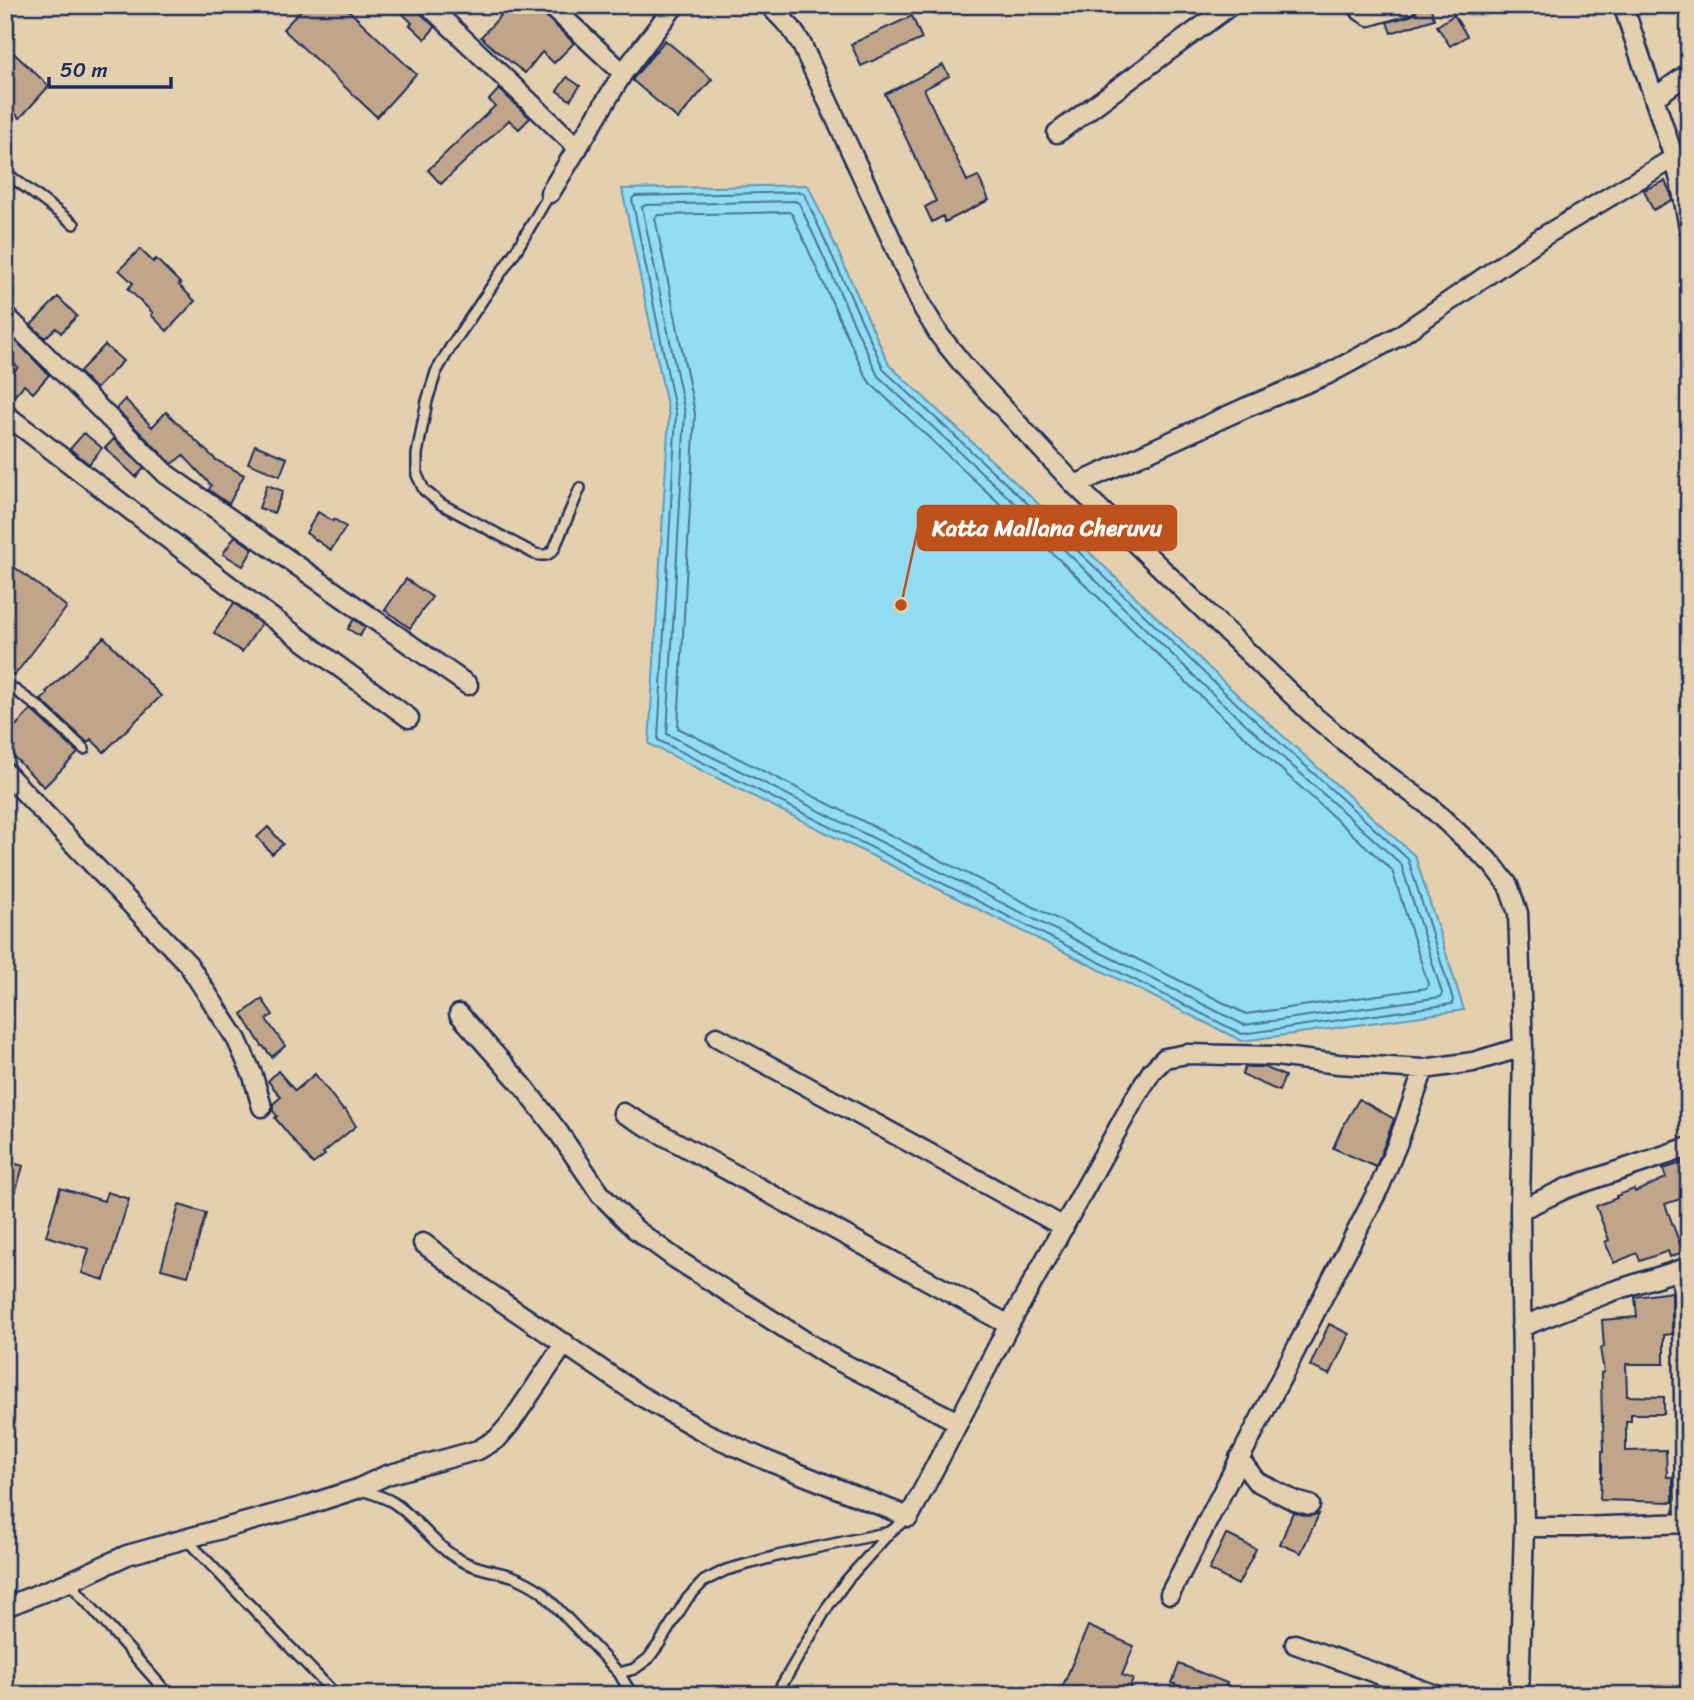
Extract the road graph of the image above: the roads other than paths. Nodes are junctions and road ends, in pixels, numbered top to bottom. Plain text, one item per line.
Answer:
1 (428, 5) edge
2 (550, 5) edge
3 (675, 5) edge
4 (769, 5) edge
5 (1231, 5) edge
6 (1358, 5) edge
7 (1407, 5) edge
8 (1623, 5) edge
9 (623, 73) junction
10 (1689, 73) edge
11 (1654, 99) junction
12 (1057, 133) dead end
13 (578, 148) junction
14 (1674, 158) junction
15 (5, 172) edge
16 (550, 193) joint
17 (74, 224) dead end
18 (1689, 228) edge
19 (5, 315) edge
20 (5, 414) edge
21 (1074, 485) junction
22 (580, 488) dead end
23 (5, 683) edge
24 (468, 685) dead end
25 (409, 718) dead end
26 (84, 749) dead end
27 (5, 772) edge
28 (459, 1014) dead end
29 (718, 1037) dead end
30 (1523, 1047) junction
31 (1424, 1069) junction
32 (262, 1107) dead end
33 (623, 1113) dead end
34 (1689, 1147) edge
35 (1520, 1210) junction
36 (1064, 1227) junction
37 (423, 1243) dead end
38 (1685, 1269) edge
39 (1686, 1293) edge
40 (1009, 1325) junction
41 (1521, 1327) junction
42 (565, 1343) junction
43 (1686, 1406) edge
44 (958, 1422) junction
45 (1239, 1458) junction
46 (357, 1489) junction
47 (1310, 1505) dead end
48 (909, 1517) junction
49 (1687, 1523) edge
50 (1524, 1527) junction
51 (890, 1532) junction
52 (185, 1538) junction
53 (69, 1582) junction
54 (1170, 1594) dead end
55 (5, 1607) edge
56 (1295, 1644) dead end
57 (619, 1673) junction
58 (169, 1695) edge
59 (336, 1695) edge
60 (632, 1695) edge
61 (776, 1695) edge
62 (1436, 1695) edge
63 (1520, 1695) edge

1 - 13 street
2 - 9 street
3 - 9 street
4 - 21 street
5 - 12 street
6 - 7 street
8 - 11 street
9 - 13 street
10 - 11 street
11 - 14 street
13 - 16 street
14 - 18 street
14 - 21 street
15 - 17 lane
16 - 22 lane
19 - 24 street
20 - 25 street
21 - 30 street
23 - 26 lane
27 - 32 street
28 - 44 street
29 - 36 street
30 - 31 street
30 - 35 street
31 - 36 street
31 - 45 street
33 - 40 street
34 - 35 street
35 - 41 street
36 - 40 street
37 - 42 street
38 - 39 street
38 - 41 street
39 - 43 street
40 - 44 street
41 - 50 street
42 - 46 street
42 - 48 street
43 - 49 street
44 - 48 street
45 - 47 street
45 - 54 street
46 - 52 street
46 - 57 lane
48 - 51 lane
49 - 50 street
50 - 63 street
51 - 57 lane
51 - 61 lane
52 - 53 street
52 - 59 lane
53 - 55 street
53 - 58 lane
56 - 62 street
57 - 60 lane

